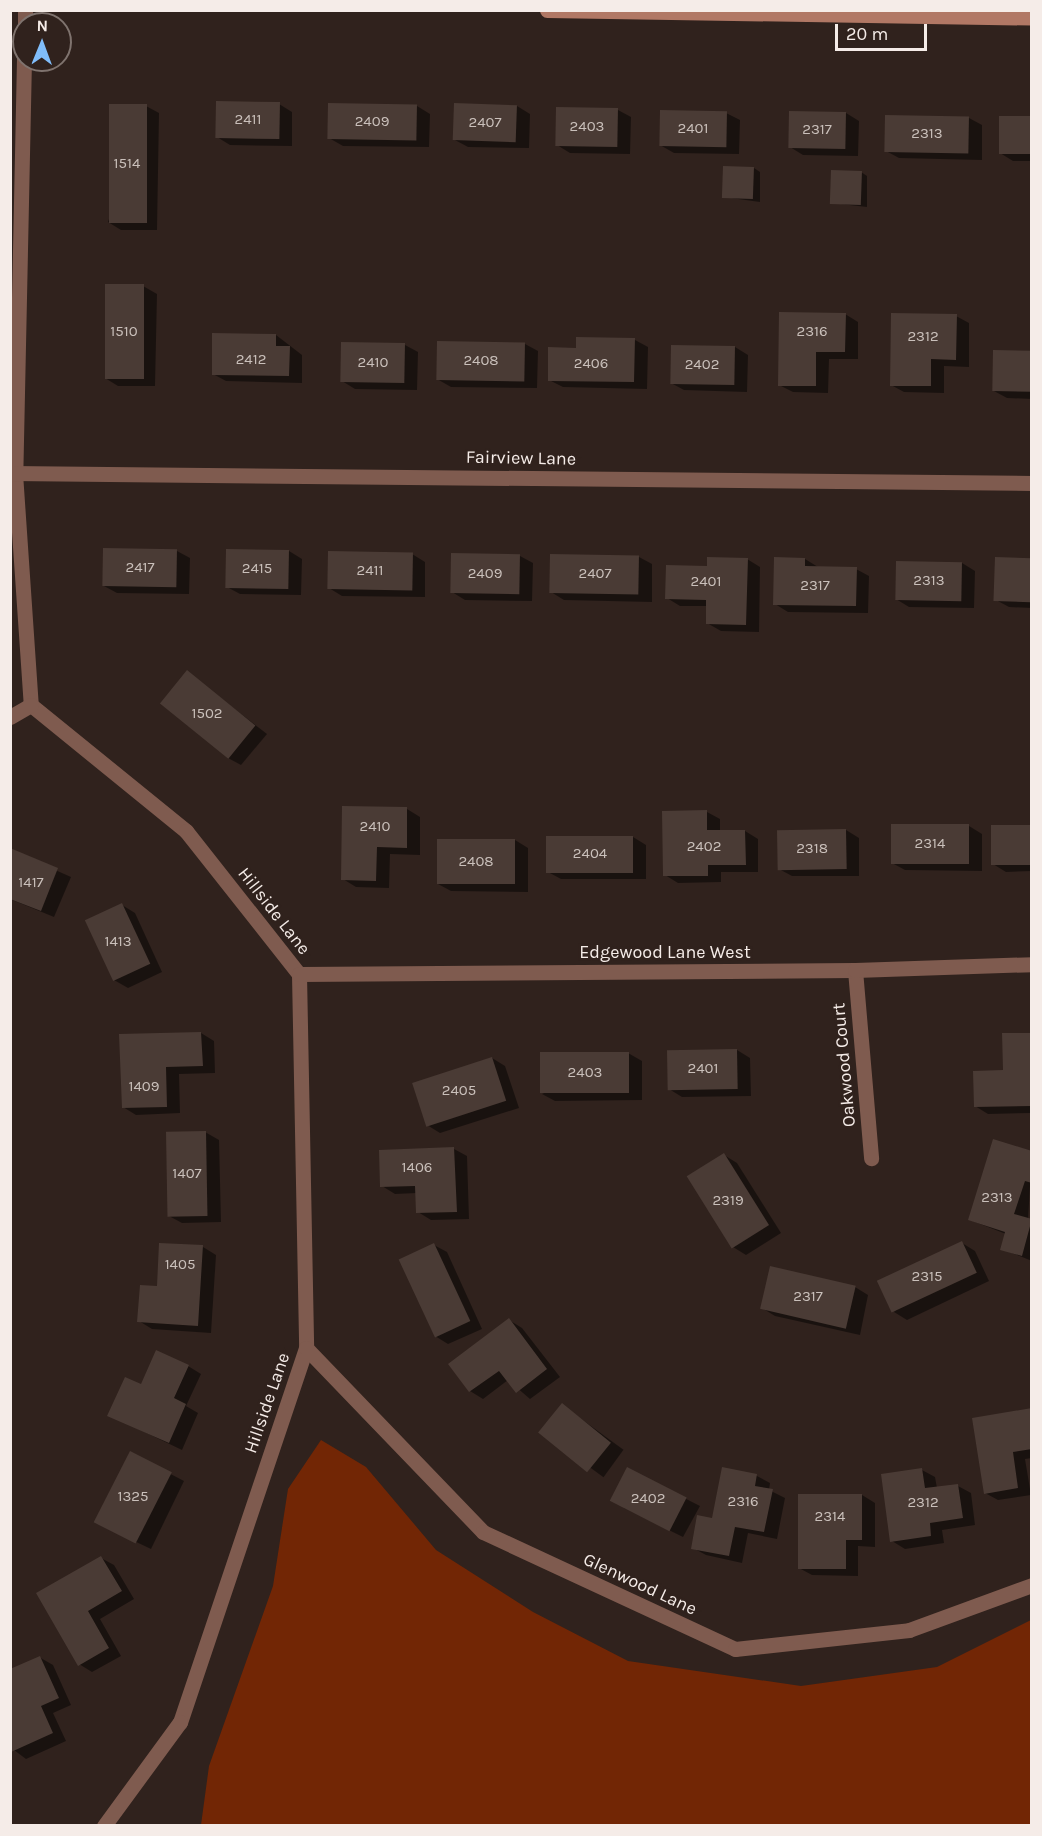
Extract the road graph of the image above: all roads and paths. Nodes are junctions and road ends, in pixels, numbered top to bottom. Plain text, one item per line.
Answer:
1 (547, 10) edge
2 (1032, 18) edge
3 (24, 72) edge
4 (13, 472) edge
5 (1032, 483) edge
6 (31, 705) junction
7 (10, 717) edge
8 (1032, 964) edge
9 (855, 970) junction
10 (299, 974) junction
11 (871, 1158) dead end
12 (306, 1347) junction
13 (1032, 1585) edge
14 (104, 1826) edge

1 - 2 street
3 - 4 street
4 - 5 street, Fairview Lane
4 - 6 street
6 - 7 street
6 - 10 street, Hillside Lane
8 - 9 street, Edgewood Lane West
9 - 10 street, Edgewood Lane West
9 - 11 street, Oakwood Court
10 - 12 street, Hillside Lane
12 - 13 street, Glenwood Lane
12 - 14 street, Hillside Lane

